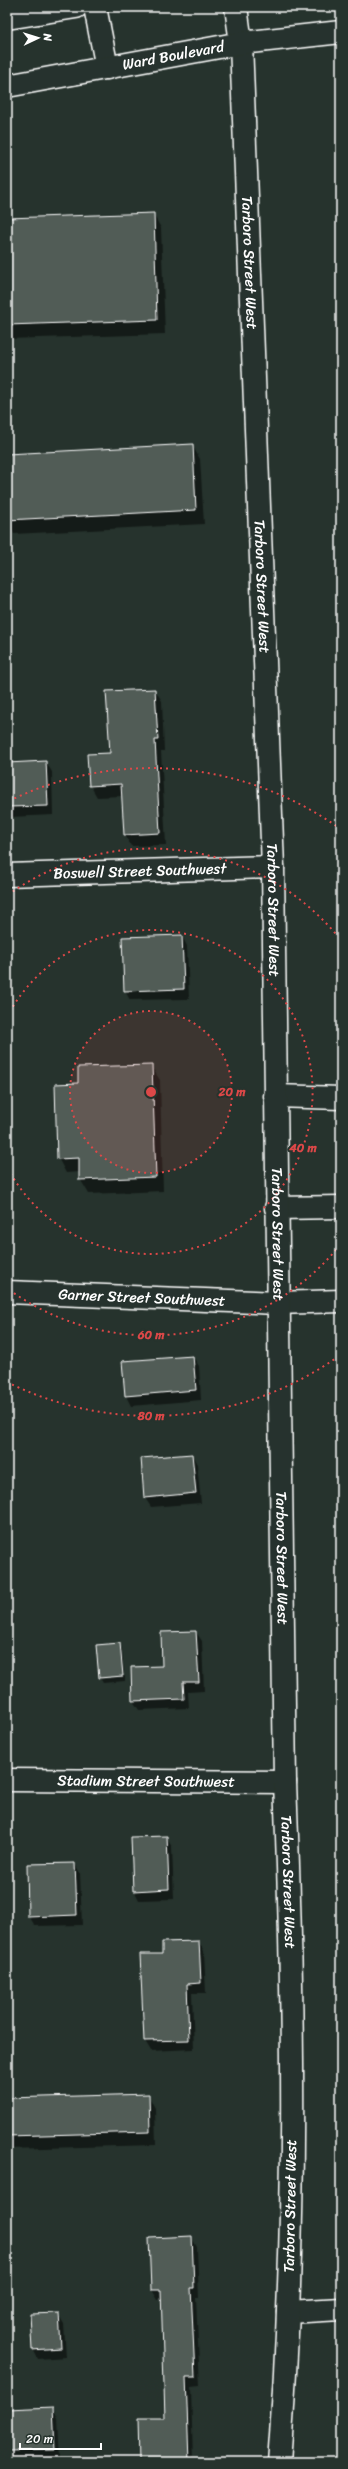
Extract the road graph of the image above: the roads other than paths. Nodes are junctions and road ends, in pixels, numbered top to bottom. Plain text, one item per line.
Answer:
1 (74, 7) edge
2 (95, 7) edge
3 (236, 7) edge
4 (7, 18) edge
5 (341, 32) edge
6 (241, 43) junction
7 (107, 68) junction
8 (7, 86) edge
9 (273, 866) junction
10 (7, 875) edge
11 (275, 1096) junction
12 (341, 1098) edge
13 (341, 1207) edge
14 (276, 1208) junction
15 (7, 1292) edge
16 (341, 1300) edge
17 (277, 1303) junction
18 (7, 1780) edge
19 (285, 1782) junction
20 (341, 2309) edge
21 (288, 2312) junction
22 (279, 2462) edge

1 - 4 main road
2 - 7 main road
3 - 6 main road, Tarboro Street West
5 - 6 main road, Ward Boulevard
6 - 7 main road, Ward Boulevard
6 - 9 main road, Tarboro Street West
7 - 8 main road, Ward Boulevard
9 - 10 main road, Boswell Street Southwest
9 - 11 main road, Tarboro Street West
11 - 12 main road
11 - 14 main road, Tarboro Street West
13 - 14 main road
14 - 17 main road, Tarboro Street West
15 - 17 main road, Garner Street Southwest
16 - 17 main road, Garner Street Southwest
17 - 19 main road, Tarboro Street West
18 - 19 main road, Stadium Street Southwest
19 - 21 main road, Tarboro Street West
20 - 21 main road
21 - 22 main road, Tarboro Street West

